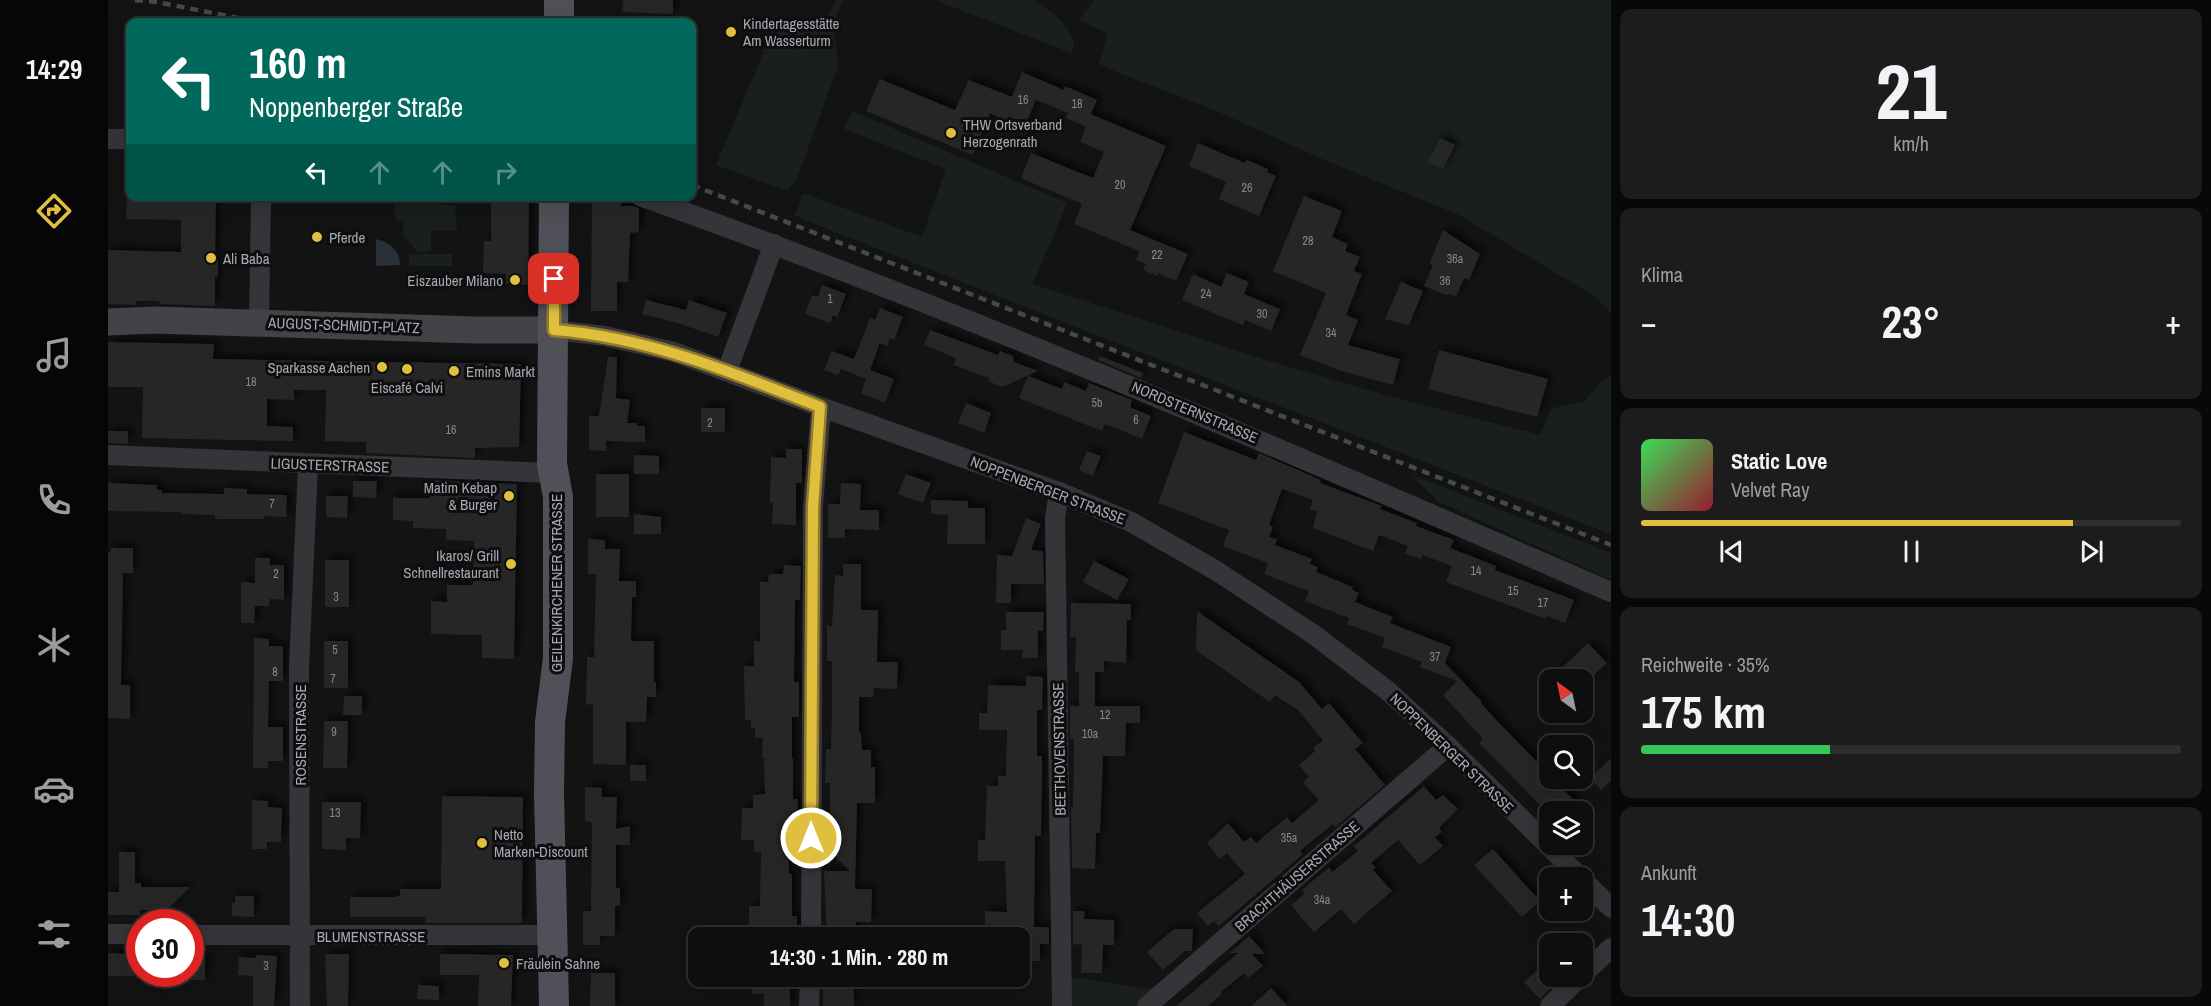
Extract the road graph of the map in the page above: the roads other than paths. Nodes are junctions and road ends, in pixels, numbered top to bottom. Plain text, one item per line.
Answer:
1 (560, 0) edge
2 (559, 18) edge
3 (108, 138) edge
4 (126, 139) edge
5 (261, 201) edge
6 (554, 201) edge
7 (654, 201) edge
8 (774, 244) junction
9 (108, 322) edge
10 (259, 323) junction
11 (554, 330) junction
12 (727, 371) junction
13 (820, 407) junction
14 (108, 455) edge
15 (308, 465) junction
16 (552, 474) junction
17 (1059, 492) junction
18 (1611, 592) edge
19 (1448, 746) junction
20 (1571, 867) edge
21 (1593, 889) edge
22 (1611, 907) edge
23 (811, 927) edge
24 (108, 934) edge
25 (126, 934) edge
26 (204, 935) edge
27 (552, 935) junction
28 (300, 936) junction
29 (1611, 948) edge
30 (1593, 965) edge
31 (810, 987) edge
32 (1570, 987) edge
33 (300, 1006) edge
34 (554, 1006) edge
35 (809, 1006) edge
36 (1062, 1006) edge
37 (1147, 1006) edge
38 (1550, 1006) edge

1 - 2 main road
3 - 4 street
5 - 10 street, AUGUST-SCHMIDT-PLATZ
6 - 11 main road, GEILENKIRCHENER STRASSE
7 - 8 street, NORDSTERNSTRASSE
8 - 12 street
8 - 18 street, NORDSTERNSTRASSE
9 - 10 main road
10 - 11 main road, AUGUST-SCHMIDT-PLATZ
11 - 12 street, NOPPENBERGER STRASSE
11 - 16 main road, GEILENKIRCHENER STRASSE
12 - 13 street, NOPPENBERGER STRASSE
13 - 17 street, NOPPENBERGER STRASSE
13 - 23 street
14 - 15 street, LIGUSTERSTRASSE
15 - 16 street, LIGUSTERSTRASSE
15 - 28 street, ROSENSTRASSE
16 - 27 main road, GEILENKIRCHENER STRASSE
17 - 19 street, NOPPENBERGER STRASSE
17 - 36 street, BEETHOVENSTRASSE
19 - 20 street, NOPPENBERGER STRASSE
19 - 37 street, BRACHTHÄUSERSTRASSE
21 - 22 street, NOPPENBERGER STRASSE
24 - 25 street
26 - 28 street, BLUMENSTRASSE
27 - 28 street, BLUMENSTRASSE
27 - 34 main road, GEILENKIRCHENER STRASSE
28 - 33 street, ROSENSTRASSE
29 - 30 street
31 - 35 street
32 - 38 street

